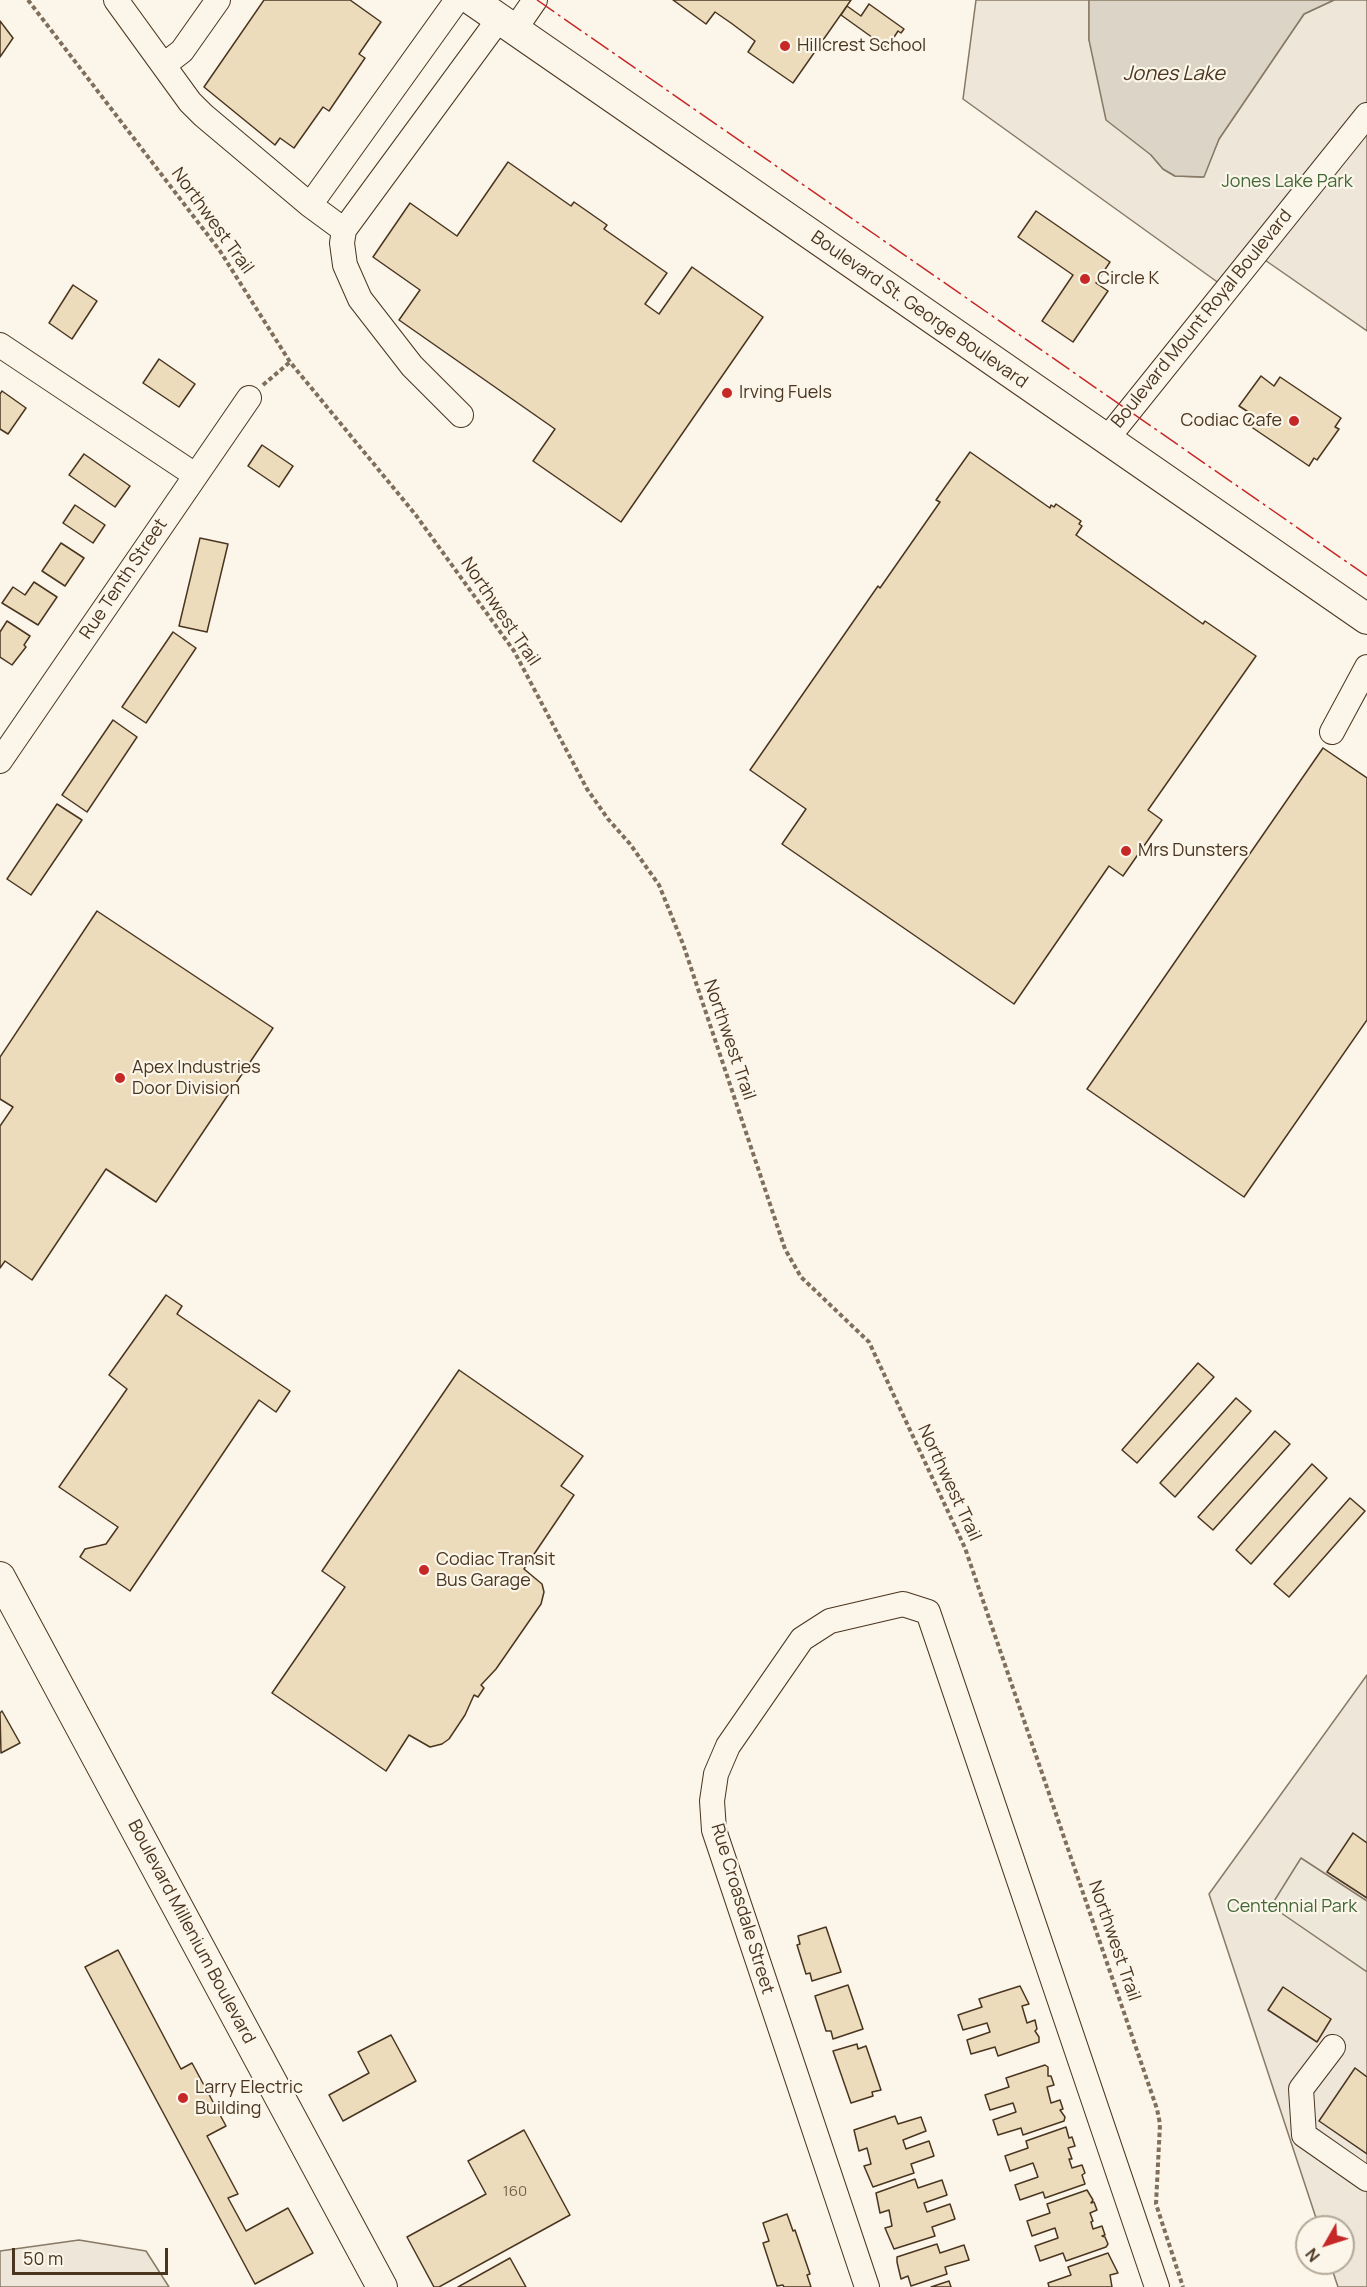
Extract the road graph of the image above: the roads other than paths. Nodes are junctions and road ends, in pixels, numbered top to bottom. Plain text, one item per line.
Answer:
1 (116, 0) edge
2 (218, 0) edge
3 (457, 0) edge
4 (472, 0) edge
5 (535, 0) edge
6 (507, 24) junction
7 (164, 65) junction
8 (1367, 115) edge
9 (310, 205) junction
10 (344, 230) junction
11 (0, 345) edge
12 (249, 398) road end
13 (460, 415) dead end
14 (1106, 440) junction
15 (195, 475) junction
16 (1367, 619) edge
17 (1367, 667) edge
18 (1332, 732) dead end
19 (0, 761) edge
20 (0, 1577) edge
21 (1332, 2047) dead end
22 (1367, 2179) edge
23 (382, 2287) edge
24 (867, 2287) edge
25 (1157, 2287) edge

1 - 7 street
2 - 7 street
3 - 9 street
4 - 6 main road, Boulevard St. George Boulevard
5 - 6 street
6 - 10 street
6 - 14 main road, Boulevard St. George Boulevard
7 - 9 street
8 - 14 street, Boulevard Mount Royal Boulevard
9 - 10 street
10 - 13 street
11 - 15 street
12 - 15 street, Rue Tenth Street
14 - 16 main road, Boulevard St. George Boulevard
15 - 19 street, Rue Tenth Street
17 - 18 street
20 - 23 main road, Boulevard Millenium Boulevard
21 - 22 street
24 - 25 street, Rue Croasdale Street

